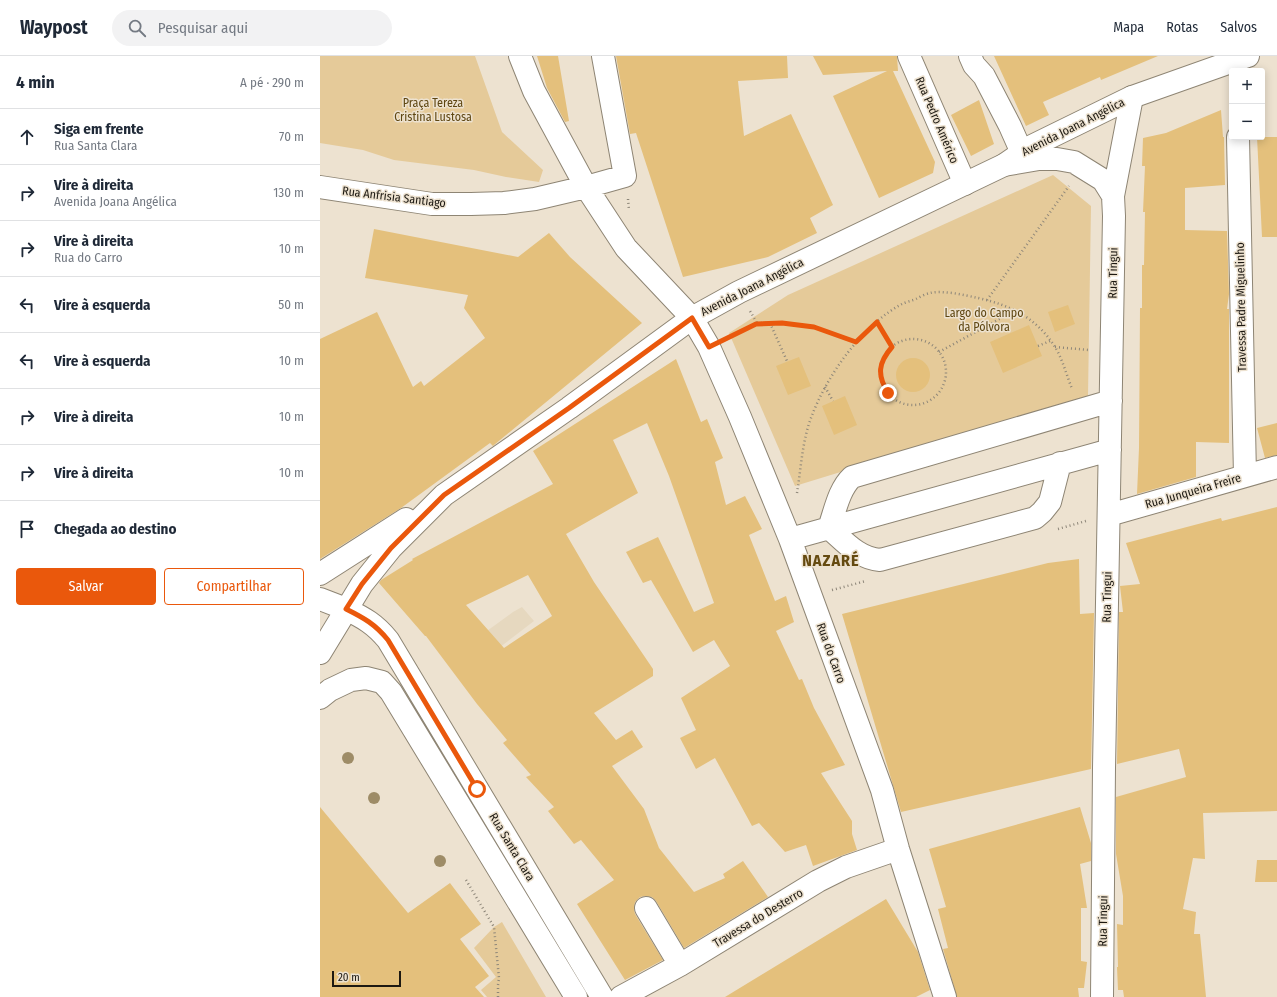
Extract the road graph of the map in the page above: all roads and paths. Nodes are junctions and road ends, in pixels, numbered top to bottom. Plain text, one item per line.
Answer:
1 (520, 56) edge
2 (603, 56) edge
3 (910, 56) edge
4 (970, 56) edge
5 (1241, 62) edge
6 (1132, 96) junction
7 (1238, 140) edge
8 (1022, 153) junction
9 (1004, 165) junction
10 (1083, 167) junction
11 (966, 184) junction
12 (320, 187) edge
13 (586, 187) junction
14 (1113, 196) junction
15 (739, 292) junction
16 (987, 300) junction
17 (1016, 310) junction
18 (692, 318) junction
19 (877, 322) junction
20 (770, 323) junction
21 (756, 324) junction
22 (1050, 341) junction
23 (856, 342) junction
24 (1038, 346) dead end
25 (709, 347) junction
26 (892, 347) junction
27 (1055, 347) junction
28 (939, 352) junction
29 (1111, 352) junction
30 (787, 361) dead end
31 (825, 387) junction
32 (833, 401) dead end
33 (1111, 401) junction
34 (1080, 410) junction
35 (1110, 450) junction
36 (1060, 464) junction
37 (1277, 467) edge
38 (1245, 476) junction
39 (444, 495) junction
40 (797, 495) dead end
41 (1109, 515) junction
42 (829, 528) junction
43 (790, 539) junction
44 (320, 574) edge
45 (320, 599) edge
46 (346, 609) junction
47 (320, 652) edge
48 (320, 698) edge
49 (898, 849) junction
50 (466, 880) dead end
51 (646, 908) dead end
52 (680, 965) junction
53 (498, 997) edge
54 (576, 997) edge
55 (602, 997) edge
56 (621, 997) edge
57 (945, 997) edge
58 (1102, 997) edge

1 - 13 street, Rua do Carro
2 - 13 street, Rua Anfrisia Santiago
3 - 11 street, Rua Pedro Américo
4 - 8 street
5 - 6 street, Avenida Joana Angélica
6 - 8 street, Avenida Joana Angélica
6 - 14 street, Rua Tingui
7 - 38 street, Travessa Padre Miguelinho
8 - 9 street, Avenida Joana Angélica
9 - 10 street
9 - 11 street, Avenida Joana Angélica
10 - 14 street
10 - 16 path
11 - 15 street, Avenida Joana Angélica
12 - 13 street, Rua Anfrisia Santiago
13 - 18 street, Rua do Carro
14 - 29 street, Rua Tingui
15 - 18 street, Avenida Joana Angélica
15 - 21 path
16 - 17 path
16 - 19 path
17 - 22 path
17 - 28 path
18 - 25 street, Rua do Carro
18 - 39 street, Avenida Joana Angélica
19 - 23 path
19 - 26 path
20 - 21 path
20 - 23 path
20 - 30 path
21 - 25 path
22 - 24 path
22 - 27 path
23 - 31 path
25 - 43 street, Rua do Carro
26 - 28 path
26 - 28 path
27 - 29 path
27 - 34 path
29 - 33 street, Rua Tingui
31 - 32 path
31 - 40 path
33 - 34 street
33 - 35 street, Rua Tingui
34 - 42 street
35 - 36 street
35 - 41 street, Rua Tingui
36 - 42 street
36 - 42 street
37 - 38 street, Rua Junqueira Freire
38 - 41 street, Rua Junqueira Freire
39 - 44 street
39 - 46 street, Avenida Joana Angélica
41 - 58 street, Rua Tingui
42 - 43 street
43 - 49 street, Rua do Carro
45 - 46 street, Rua Santa Clara
46 - 47 street, Avenida Joana Angélica
46 - 55 street, Rua Santa Clara
48 - 54 street, Rua Santa Clara
49 - 52 street, Travessa do Desterro
49 - 57 street, Rua do Carro
50 - 53 path
51 - 52 street
52 - 56 street, Travessa do Desterro

